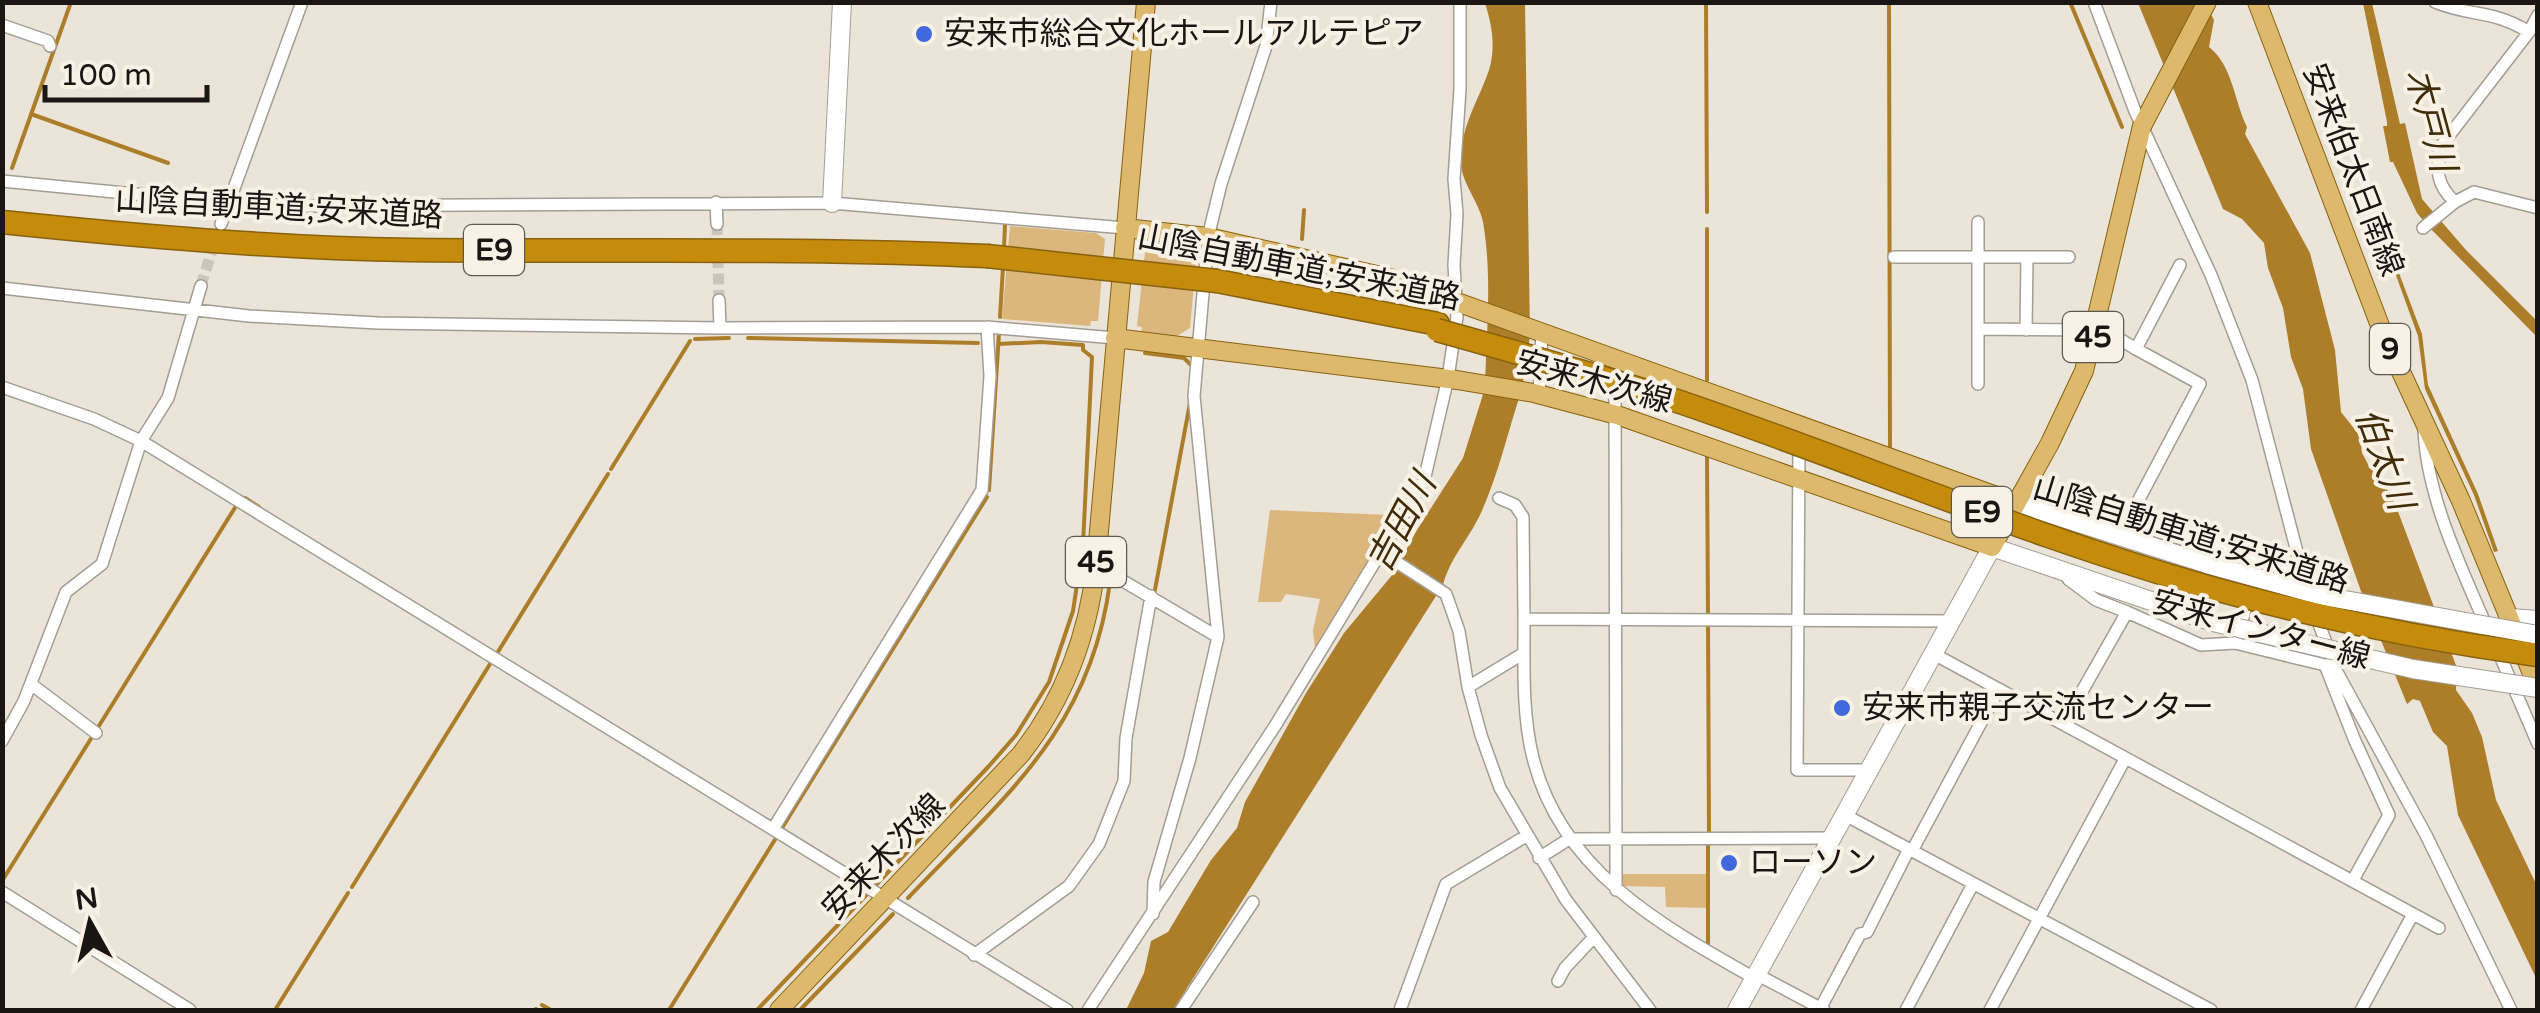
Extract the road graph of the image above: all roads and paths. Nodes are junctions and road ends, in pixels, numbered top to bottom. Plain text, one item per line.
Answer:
1 (302, 2) edge
2 (842, 2) edge
3 (1146, 2) edge
4 (1270, 2) edge
5 (1460, 2) edge
6 (2094, 2) edge
7 (2207, 2) edge
8 (2258, 2) edge
9 (2434, 2) edge
10 (2538, 15) edge
11 (2, 25) edge
12 (2529, 32) junction
13 (50, 46) dead end
14 (2145, 118) junction
15 (2, 181) edge
16 (716, 202) junction
17 (2455, 202) junction
18 (227, 203) junction
19 (832, 203) junction
20 (2538, 208) edge
21 (1978, 222) dead end
22 (220, 224) tunnel mouth
23 (718, 224) tunnel mouth
24 (2, 225) edge
25 (1126, 228) junction
26 (2423, 228) dead end
27 (1208, 236) junction
28 (1894, 257) dead end
29 (1978, 257) junction
30 (2027, 257) junction
31 (2069, 257) dead end
32 (2180, 265) dead end
33 (201, 286) tunnel mouth
34 (2, 288) edge
35 (718, 300) tunnel mouth
36 (1459, 302) junction
37 (193, 311) junction
38 (986, 327) junction
39 (720, 328) junction
40 (1978, 330) junction
41 (2026, 330) junction
42 (2095, 330) junction
43 (1541, 332) junction
44 (1115, 338) junction
45 (1198, 348) junction
46 (2136, 349) junction
47 (1614, 358) junction
48 (1453, 379) junction
49 (1978, 384) dead end
50 (2, 387) edge
51 (1537, 393) junction
52 (1617, 415) junction
53 (1799, 424) junction
54 (2424, 426) junction
55 (142, 441) junction
56 (1800, 480) junction
57 (1499, 498) dead end
58 (2016, 504) junction
59 (2127, 522) junction
60 (2091, 528) junction
61 (1992, 547) junction
62 (1382, 553) junction
63 (2258, 563) junction
64 (1096, 566) junction
65 (2294, 570) junction
66 (2067, 572) junction
67 (1152, 596) junction
68 (2127, 612) junction
69 (1798, 618) junction
70 (2510, 618) junction
71 (1617, 619) junction
72 (1524, 620) junction
73 (2538, 620) edge
74 (1952, 621) junction
75 (2538, 635) edge
76 (1218, 637) junction
77 (2235, 644) junction
78 (2538, 652) edge
79 (1932, 653) junction
80 (1524, 654) junction
81 (2330, 671) junction
82 (30, 684) junction
83 (1468, 687) junction
84 (2538, 688) edge
85 (1999, 689) junction
86 (2064, 724) junction
87 (96, 733) dead end
88 (2, 741) edge
89 (2538, 744) edge
90 (2125, 759) junction
91 (1868, 770) junction
92 (1845, 815) junction
93 (773, 829) junction
94 (1526, 836) junction
95 (1618, 837) junction
96 (1569, 838) junction
97 (1832, 838) junction
98 (1910, 850) junction
99 (1540, 858) junction
100 (2353, 880) junction
101 (1973, 884) junction
102 (1616, 890) junction
103 (2, 892) edge
104 (884, 900) junction
105 (1253, 902) dead end
106 (1153, 914) junction
107 (2413, 914) junction
108 (2038, 920) junction
109 (2439, 928) dead end
110 (1594, 937) junction
111 (974, 955) junction
112 (1757, 977) junction
113 (1558, 981) dead end
114 (190, 1010) edge
115 (779, 1010) edge
116 (1067, 1010) edge
117 (1088, 1010) edge
118 (1180, 1010) edge
119 (1400, 1010) edge
120 (1650, 1010) edge
121 (1737, 1010) edge
122 (1822, 1010) edge
123 (1906, 1010) edge
124 (1990, 1010) edge
125 (2212, 1010) edge
126 (2361, 1010) edge
127 (2511, 1010) edge

1 - 18 street
2 - 19 main road
3 - 25 main road, 安来木次線 / 45
4 - 27 street
5 - 36 street
6 - 14 street
7 - 14 main road, 45
8 - 54 main road, 安来伯太日南線 / 9
9 - 12 street
10 - 12 street
11 - 13 street
12 - 17 street
14 - 42 main road, 45
14 - 65 street
15 - 18 street
16 - 18 street
16 - 19 street
16 - 23 street
17 - 20 street
17 - 26 street
18 - 22 street
19 - 25 street
21 - 29 street
24 - 78 highway, 山陰自動車道;安来道路 / E9, bridge
25 - 27 main road, 安来木次線
25 - 44 main road, 安来木次線 / 45
27 - 36 main road, 安来木次線
27 - 45 street
28 - 29 street
29 - 30 street
29 - 40 street
30 - 31 street
30 - 41 street
32 - 46 street
33 - 37 street
34 - 37 street
35 - 39 street
36 - 43 main road, 安来木次線
36 - 48 street
37 - 39 street
37 - 55 street
38 - 39 street
38 - 44 street
38 - 93 street
40 - 41 street
40 - 49 street
41 - 42 street
42 - 46 street
42 - 58 main road, 45
43 - 47 main road, 安来木次線
43 - 51 street
44 - 45 main road, 安来木次線
44 - 64 main road, 安来木次線 / 45
45 - 48 main road, 安来木次線
45 - 76 street
46 - 59 street
47 - 52 street
47 - 53 main road, 安来木次線
48 - 51 main road, 安来木次線
48 - 62 street
50 - 55 street
51 - 52 main road, 安来木次線
52 - 56 main road, 安来木次線
52 - 71 street
53 - 56 street
53 - 58 main road, 安来木次線
54 - 70 main road, 安来伯太日南線 / 9
54 - 89 street
55 - 82 street
55 - 93 street
56 - 61 main road, 安来木次線
56 - 69 street
57 - 72 street
58 - 60 main road, 安来インター線
58 - 61 main road, 45
59 - 60 street
59 - 63 street
60 - 75 main road, 安来インター線, bridge
61 - 66 main road, 安来インター線
61 - 74 main road
62 - 83 street
62 - 106 street
63 - 65 street
63 - 77 street
64 - 67 street
64 - 104 main road, 安来木次線 / 45
65 - 81 street
66 - 68 street
66 - 84 main road, 安来インター線, bridge
67 - 76 street
67 - 111 street
68 - 77 street
68 - 86 street
69 - 71 street
69 - 74 street
69 - 91 street
70 - 73 main road
70 - 84 main road, 安来伯太日南線 / 9
71 - 72 street
71 - 95 street
72 - 80 street
74 - 79 main road
76 - 106 street
77 - 81 street
79 - 85 street
79 - 91 main road
80 - 83 street
80 - 96 street
81 - 100 street
81 - 127 street
82 - 87 street
82 - 88 street
83 - 94 street
85 - 86 street
85 - 98 street
86 - 90 street
90 - 100 street
90 - 108 street
91 - 92 main road
92 - 97 main road
92 - 98 street
93 - 104 street
94 - 99 street
94 - 119 street
95 - 96 street
95 - 97 street
95 - 102 street
96 - 99 street
96 - 102 street
97 - 112 main road
98 - 101 street
98 - 122 street
99 - 110 street
100 - 107 street
101 - 108 street
101 - 123 street
102 - 112 street
103 - 114 street
104 - 111 street
104 - 115 main road, 安来木次線 / 45
105 - 118 street
106 - 117 street
107 - 109 street
107 - 126 street
108 - 124 street
108 - 125 street
110 - 113 street
110 - 120 street
111 - 116 street
112 - 121 main road
112 - 122 street

